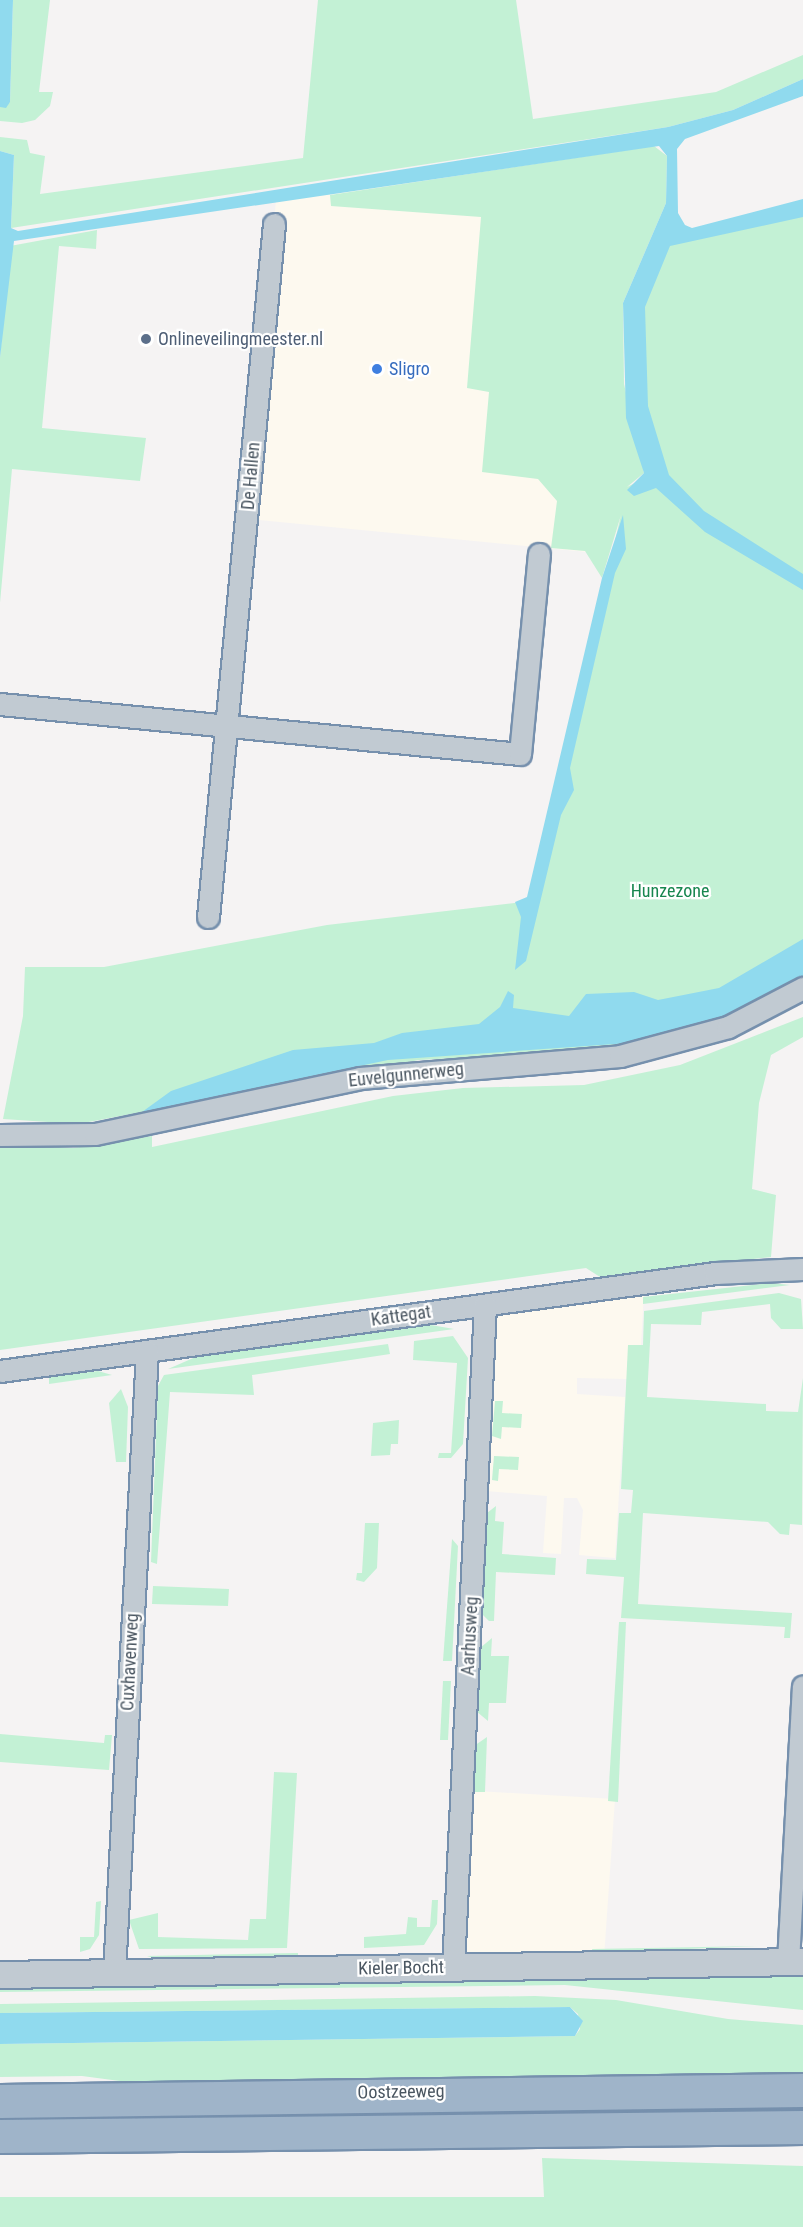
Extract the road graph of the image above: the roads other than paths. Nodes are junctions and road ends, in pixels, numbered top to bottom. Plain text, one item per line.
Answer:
1 (274, 224) dead end
2 (539, 554) dead end
3 (0, 704) edge
4 (228, 728) junction
5 (208, 916) dead end
6 (803, 988) edge
7 (0, 1135) edge
8 (803, 1269) edge
9 (485, 1305) junction
10 (147, 1351) junction
11 (0, 1371) edge
12 (803, 1686) edge
13 (796, 1962) edge
14 (453, 1967) junction
15 (114, 1973) junction
16 (0, 1975) edge
17 (803, 2090) edge
18 (0, 2101) edge
19 (802, 2127) edge
20 (0, 2136) edge

1 - 4 street, De Hallen
2 - 4 street
3 - 4 street
4 - 5 street, De Hallen
6 - 7 street, Euvelgunnerweg
8 - 9 street, Kattegat
9 - 10 street, Kattegat
9 - 14 street, Aarhusweg
10 - 11 street, Kattegat
10 - 15 street, Cuxhavenweg
12 - 13 street
13 - 14 street, Kieler Bocht
14 - 15 street, Kieler Bocht
15 - 16 street, Kieler Bocht
17 - 18 highway, Oostzeeweg
19 - 20 highway, Oostzeeweg

